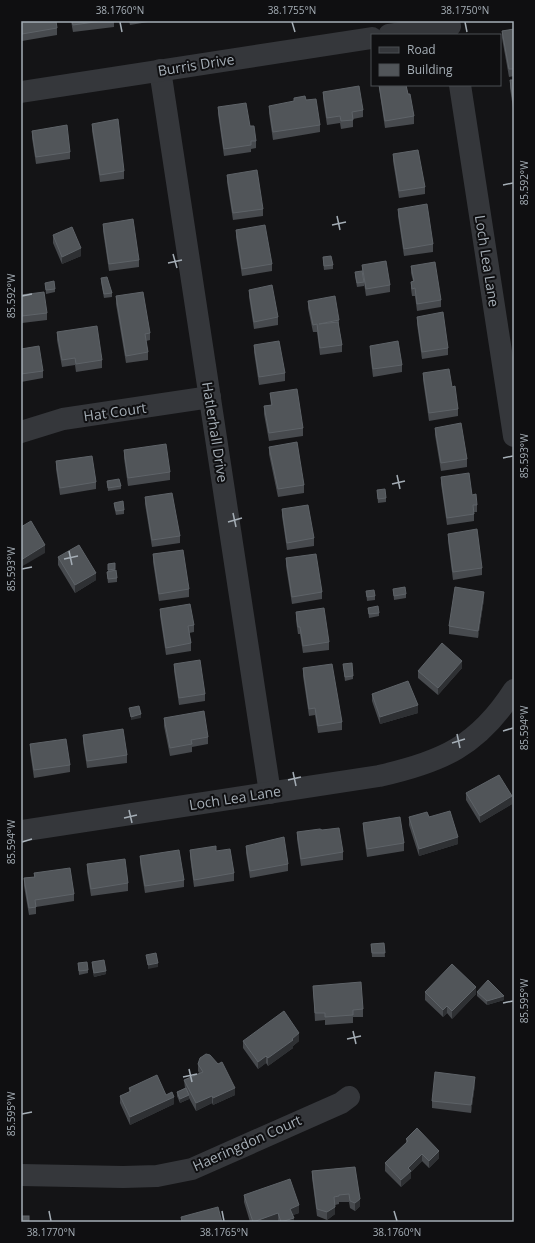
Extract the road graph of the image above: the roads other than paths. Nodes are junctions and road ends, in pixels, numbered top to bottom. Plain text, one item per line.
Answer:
1 (451, 27) edge
2 (397, 34) edge
3 (371, 38) edge
4 (160, 70) junction
5 (460, 86) edge
6 (21, 92) edge
7 (210, 398) junction
8 (21, 432) edge
9 (514, 436) edge
10 (514, 690) edge
11 (270, 793) junction
12 (21, 831) edge
13 (349, 1097) dead end
14 (21, 1175) edge

1 - 2 street
3 - 4 street, Burris Drive
4 - 6 street, Burris Drive
4 - 7 street, Hatlerhall Drive
5 - 9 street, Loch Lea Lane
7 - 8 street, Hat Court
7 - 11 street, Hatlerhall Drive
10 - 11 street, Loch Lea Lane
11 - 12 street, Loch Lea Lane
13 - 14 street, Haeringdon Court

